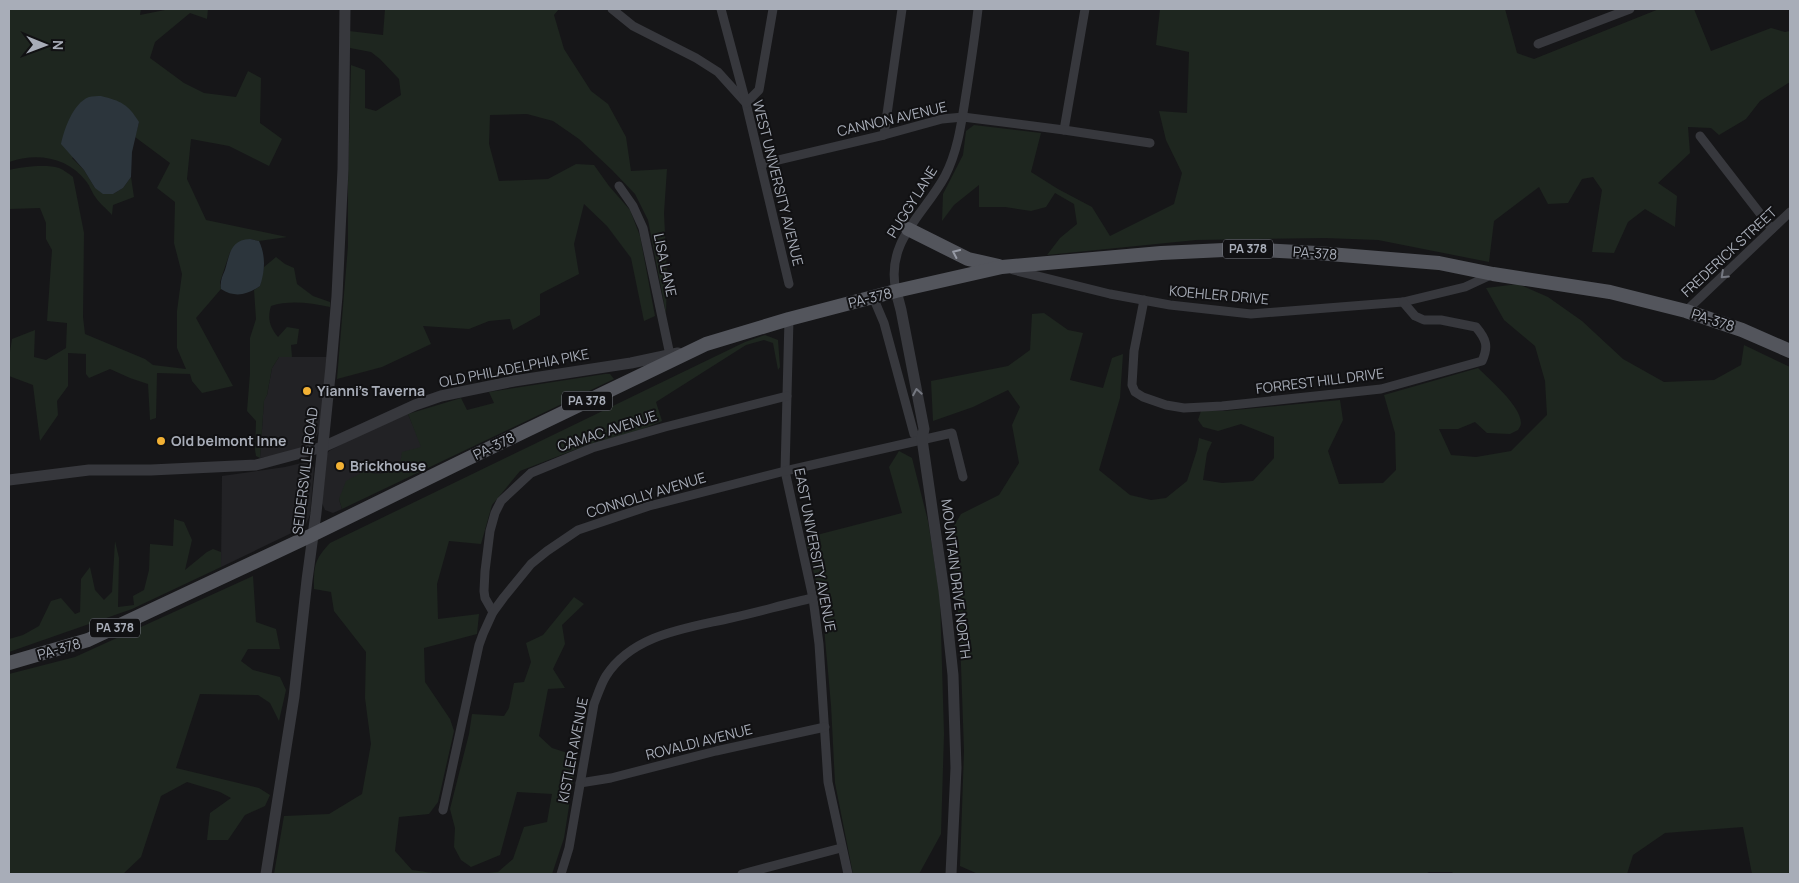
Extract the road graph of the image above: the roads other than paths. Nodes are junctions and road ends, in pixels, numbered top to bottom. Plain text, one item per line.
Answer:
1 (345, 9) edge
2 (612, 9) edge
3 (721, 9) edge
4 (773, 9) edge
5 (902, 9) edge
6 (978, 9) edge
7 (1085, 9) edge
8 (1630, 9) edge
9 (1538, 44) dead end
10 (746, 102) junction
11 (962, 117) junction
12 (1064, 130) junction
13 (884, 135) junction
14 (1700, 136) dead end
15 (1150, 143) dead end
16 (761, 164) junction
17 (619, 186) dead end
18 (1790, 212) edge
19 (908, 229) junction
20 (1772, 229) junction
21 (1002, 266) junction
22 (1493, 274) junction
23 (789, 284) dead end
24 (896, 291) junction
25 (873, 297) junction
26 (1144, 300) junction
27 (1403, 302) junction
28 (1686, 311) junction
29 (789, 319) junction
30 (706, 344) junction
31 (1790, 350) edge
32 (670, 355) junction
33 (787, 396) junction
34 (922, 440) junction
35 (323, 447) junction
36 (785, 471) junction
37 (963, 477) dead end
38 (9, 480) edge
39 (312, 535) junction
40 (813, 598) junction
41 (493, 612) junction
42 (9, 663) edge
43 (825, 727) junction
44 (580, 783) junction
45 (444, 810) dead end
46 (841, 848) junction
47 (266, 874) edge
48 (561, 874) edge
49 (742, 874) edge
50 (848, 874) edge
51 (951, 874) edge

1 - 35 street, SEIDERSVILLE ROAD
2 - 10 street, WEST UNIVERSITY AVENUE
3 - 10 street
4 - 10 street
5 - 13 street
6 - 11 street, PUGGY LANE
7 - 12 street
8 - 9 street
10 - 16 street, WEST UNIVERSITY AVENUE
11 - 12 street, CANNON AVENUE
11 - 13 street, CANNON AVENUE
11 - 19 street, PUGGY LANE
12 - 15 street, CANNON AVENUE
13 - 16 street, CANNON AVENUE
14 - 20 street
16 - 23 street, WEST UNIVERSITY AVENUE
17 - 32 street, LISA LANE
18 - 20 street, FREDERICK STREET
21 -> 19 main road
19 - 24 street, PUGGY LANE
20 -> 28 street, FREDERICK STREET
21 - 22 main road, PA-378 / PA 378
21 - 24 main road, PA-378 / PA 378
21 - 26 street, KOEHLER DRIVE
22 - 27 street, KOEHLER DRIVE
22 - 28 main road, PA-378 / PA 378
24 - 25 main road, PA-378 / PA 378
34 -> 24 street, MOUNTAIN DRIVE NORTH
25 - 29 main road, PA-378 / PA 378
25 - 34 street
26 - 27 street, KOEHLER DRIVE
26 - 27 street, FORREST HILL DRIVE
28 - 31 main road, PA-378 / PA 378
29 - 30 main road, PA-378 / PA 378
29 - 33 street, EAST UNIVERSITY AVENUE
30 - 32 street, OLD PHILADELPHIA PIKE
30 - 39 main road, PA-378 / PA 378
32 - 35 street, OLD PHILADELPHIA PIKE
33 - 36 street, EAST UNIVERSITY AVENUE
33 - 41 street, CAMAC AVENUE
34 - 36 street, CONNOLLY AVENUE
34 - 37 street, CONNOLLY AVENUE
34 - 51 street, MOUNTAIN DRIVE NORTH
35 - 38 street, OLD PHILADELPHIA PIKE
35 - 39 street, SEIDERSVILLE ROAD
36 - 40 street, EAST UNIVERSITY AVENUE
36 - 41 street, CONNOLLY AVENUE
39 - 42 main road, PA-378 / PA 378
39 - 47 street, SEIDERSVILLE ROAD
40 - 43 street, EAST UNIVERSITY AVENUE
40 - 44 street, KISTLER AVENUE
41 - 45 street, CONNOLLY AVENUE
43 - 44 street, ROVALDI AVENUE
43 - 46 street, EAST UNIVERSITY AVENUE
44 - 48 street, KISTLER AVENUE
46 - 49 street
46 - 50 street, EAST UNIVERSITY AVENUE

